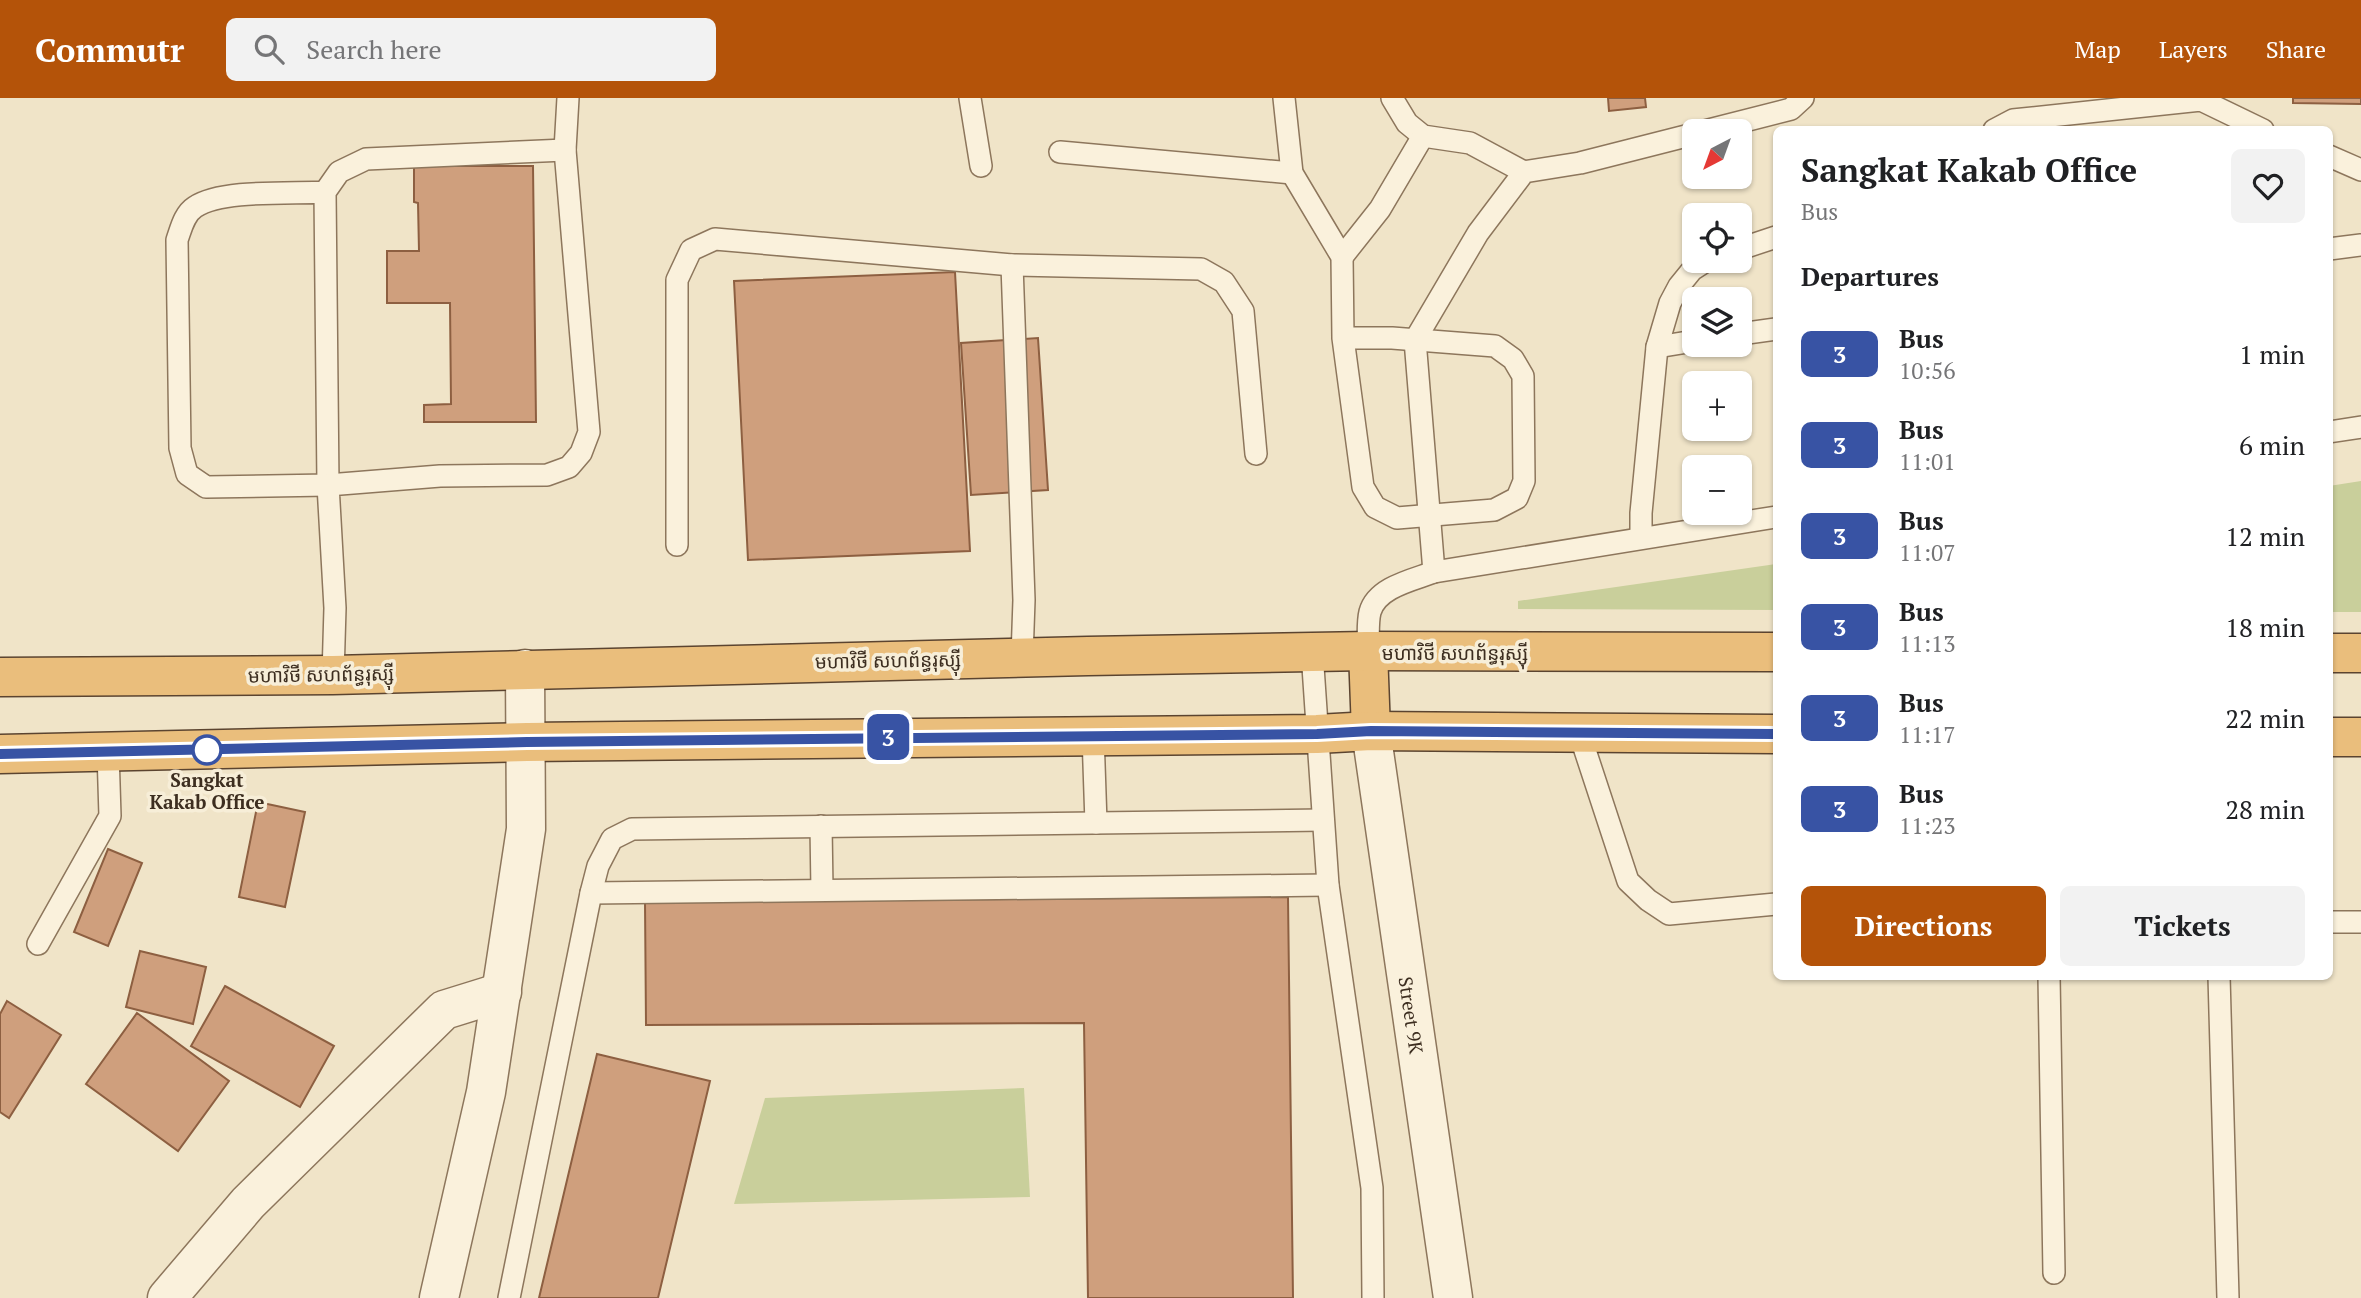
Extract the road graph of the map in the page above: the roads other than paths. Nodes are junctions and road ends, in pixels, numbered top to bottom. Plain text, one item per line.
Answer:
1 (568, 98) edge
2 (970, 98) edge
3 (1284, 98) edge
4 (1392, 98) edge
5 (1802, 98) edge
6 (1752, 119) edge
7 (2002, 126) edge
8 (2255, 126) edge
9 (1423, 136) junction
10 (1682, 137) edge
11 (565, 150) junction
12 (1060, 152) dead end
13 (2333, 158) edge
14 (981, 166) dead end
15 (2361, 170) edge
16 (1524, 172) junction
17 (1292, 173) junction
18 (325, 192) junction
19 (1773, 238) edge
20 (1752, 245) edge
21 (2361, 245) edge
22 (2333, 248) edge
23 (1342, 257) junction
24 (1012, 265) junction
25 (1690, 273) edge
26 (1773, 329) edge
27 (1752, 332) edge
28 (1343, 338) junction
29 (1415, 340) junction
30 (1682, 343) edge
31 (1657, 347) junction
32 (2361, 427) edge
33 (2333, 431) edge
34 (1256, 454) dead end
35 (328, 485) junction
36 (1429, 516) junction
37 (1773, 517) edge
38 (1641, 538) junction
39 (677, 545) dead end
40 (1434, 572) junction
41 (1368, 651) junction
42 (1312, 652) junction
43 (1773, 652) edge
44 (2333, 653) edge
45 (2361, 653) edge
46 (1022, 657) junction
47 (525, 669) junction
48 (333, 675) junction
49 (0, 677) edge
50 (1371, 731) junction
51 (1579, 732) junction
52 (1317, 734) junction
53 (1773, 734) edge
54 (1093, 735) junction
55 (2333, 737) edge
56 (2361, 737) edge
57 (527, 742) junction
58 (108, 752) junction
59 (0, 754) edge
60 (1323, 820) junction
61 (1096, 823) junction
62 (821, 826) junction
63 (1328, 885) junction
64 (822, 890) junction
65 (591, 893) junction
66 (1773, 904) edge
67 (2333, 922) edge
68 (2361, 922) edge
69 (38, 944) dead end
70 (2049, 980) edge
71 (2220, 980) edge
72 (502, 992) junction
73 (2054, 1273) dead end
74 (167, 1298) edge
75 (439, 1298) edge
76 (509, 1298) edge
77 (1373, 1298) edge
78 (1453, 1298) edge
79 (2228, 1298) edge

1 - 11 lane
2 - 14 lane
3 - 17 lane
4 - 9 lane
5 - 6 lane
7 - 8 lane
9 - 16 lane
9 - 23 lane
10 - 16 lane
11 - 18 lane
11 - 35 lane
12 - 17 lane
13 - 15 lane
16 - 29 lane
17 - 23 lane
18 - 35 lane
18 - 35 lane
19 - 20 lane
21 - 22 lane
23 - 28 lane
24 - 34 lane
24 - 39 lane
24 - 46 lane
25 - 31 lane
26 - 27 lane
28 - 29 lane
28 - 36 lane
29 - 36 lane
29 - 36 lane
30 - 31 lane
31 - 38 lane
32 - 33 lane
35 - 48 lane
36 - 40 lane
37 - 38 lane
38 - 40 lane
40 - 41 lane
41 - 42 highway, មហាវិថី សហព័ន្ធរុស្ស៊ី
41 - 43 highway, មហាវិថី សហព័ន្ធរុស្ស៊ី
41 - 50 highway
42 - 46 highway, មហាវិថី សហព័ន្ធរុស្ស៊ី
42 - 52 lane
44 - 45 highway
46 - 47 highway, មហាវិថី សហព័ន្ធរុស្ស៊ី
47 - 48 highway, មហាវិថី សហព័ន្ធរុស្ស៊ី
47 - 57 street
48 - 49 highway, មហាវិថី សហព័ន្ធរុស្ស៊ី
50 - 51 highway
50 - 52 highway
50 - 78 street, Street 9K
51 - 53 highway
51 - 66 lane
52 - 54 highway
52 - 60 lane
54 - 57 highway
54 - 61 lane
55 - 56 highway
57 - 58 highway
57 - 72 street
58 - 59 highway
58 - 69 lane
60 - 61 lane
60 - 63 lane
61 - 62 lane
62 - 64 lane
62 - 65 lane
63 - 64 lane
63 - 77 lane
64 - 65 lane
65 - 76 lane
67 - 68 lane
70 - 73 lane
71 - 79 lane
72 - 74 street
72 - 75 street

